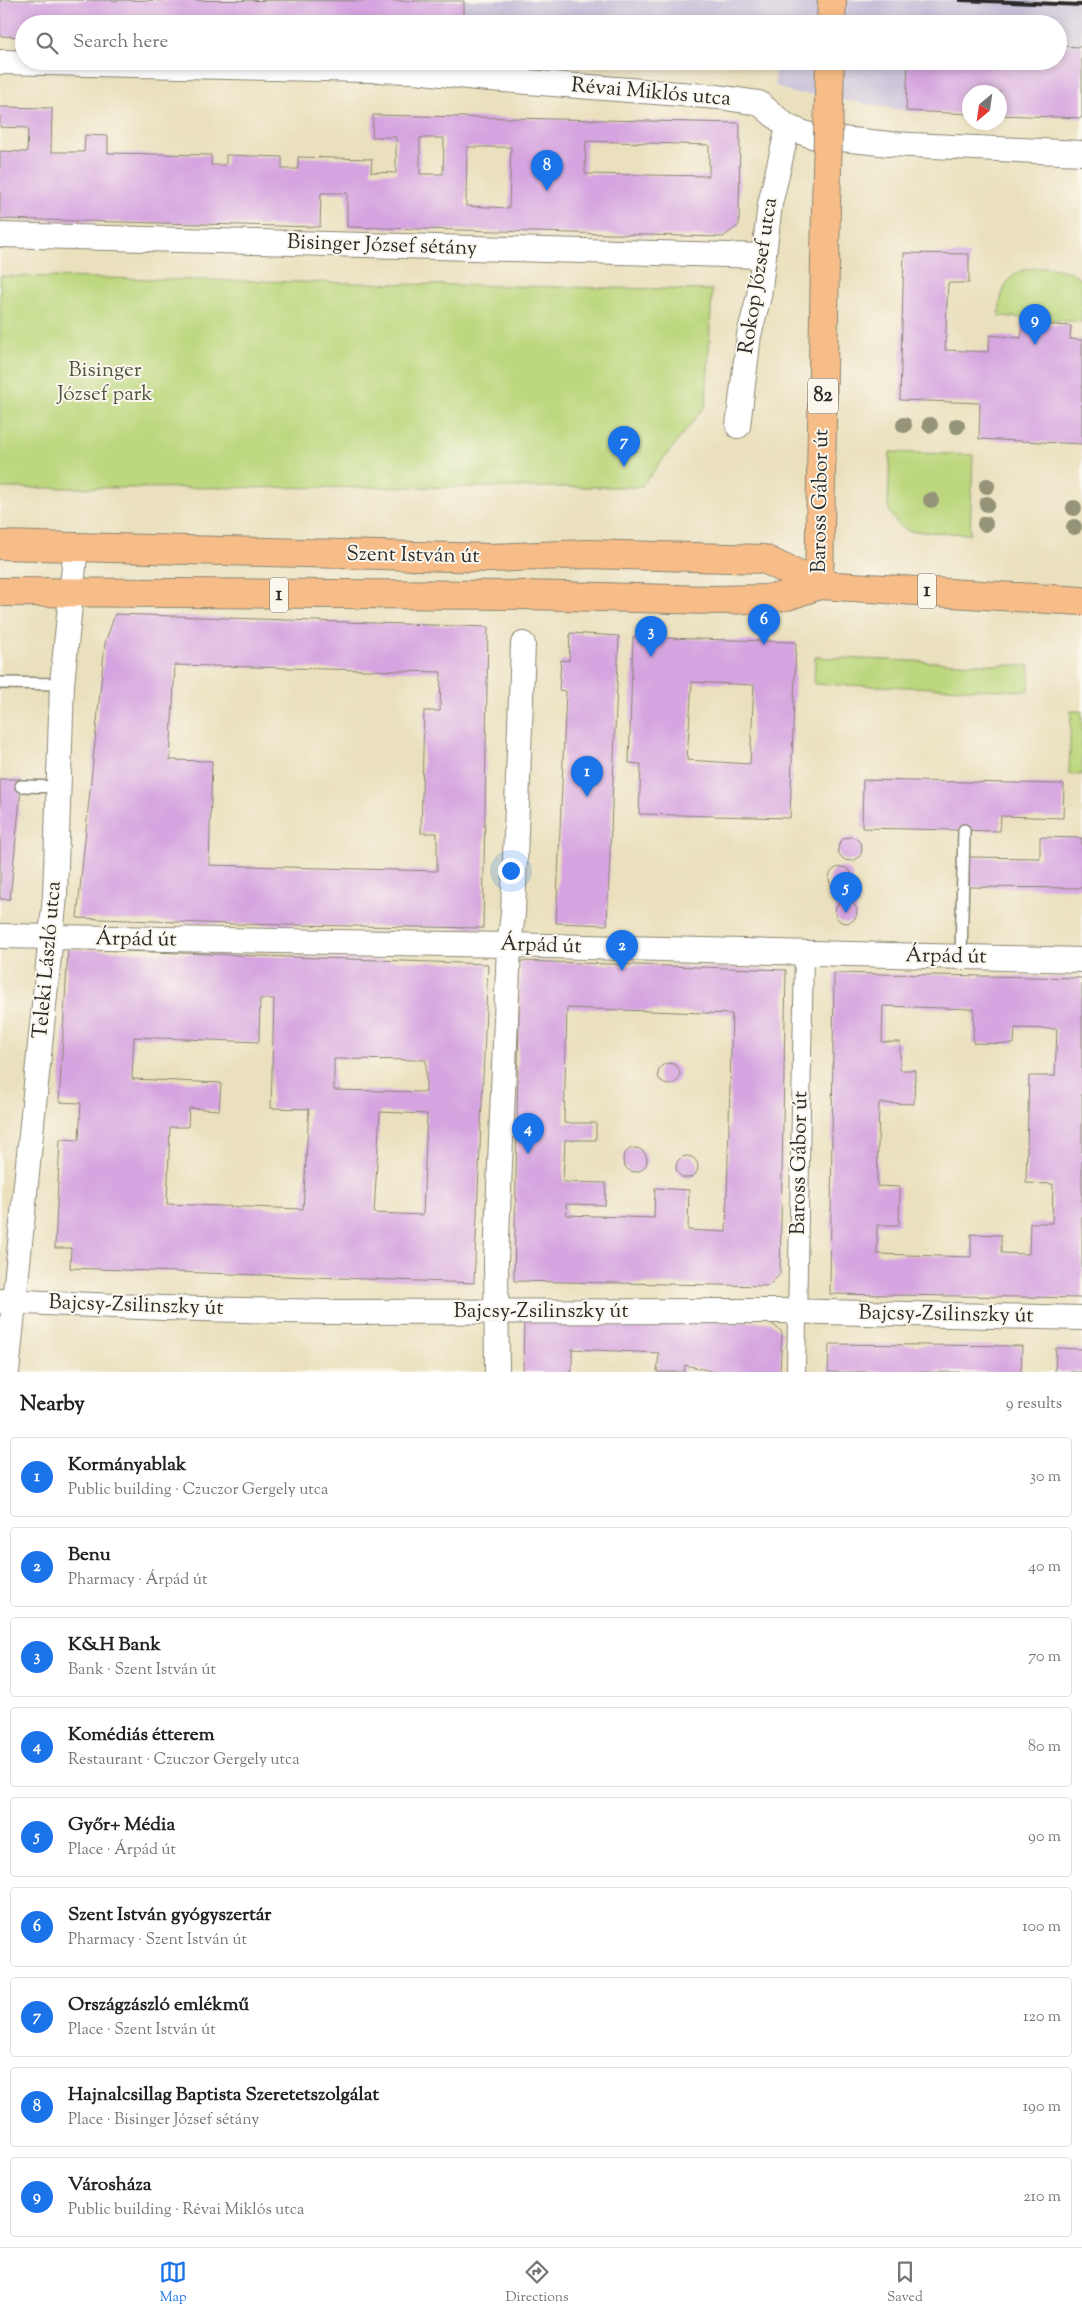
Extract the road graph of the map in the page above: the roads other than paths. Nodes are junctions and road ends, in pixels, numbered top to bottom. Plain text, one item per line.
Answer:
1 (832, 0) edge
2 (831, 15) edge
3 (0, 62) edge
4 (15, 62) edge
5 (368, 70) edge
6 (830, 70) edge
7 (788, 127) junction
8 (1082, 153) edge
9 (0, 235) edge
10 (764, 256) junction
11 (738, 426) dead end
12 (0, 545) edge
13 (76, 547) junction
14 (819, 585) junction
15 (0, 592) edge
16 (71, 594) junction
17 (1082, 601) edge
18 (523, 644) dead end
19 (0, 683) edge
20 (62, 684) junction
21 (22, 786) dead end
22 (58, 787) junction
23 (964, 830) dead end
24 (0, 936) edge
25 (51, 938) junction
26 (509, 944) junction
27 (804, 953) junction
28 (960, 957) junction
29 (1082, 960) edge
30 (7, 1301) edge
31 (497, 1312) junction
32 (798, 1312) junction
33 (1082, 1318) edge
34 (8, 1372) edge
35 (497, 1372) edge
36 (796, 1372) edge

1 - 2 main road
3 - 4 street, Révai Miklós utca
5 - 7 street, Révai Miklós utca
6 - 14 main road, Baross Gábor út / 82, bridge
7 - 8 street, Révai Miklós utca
7 - 10 street, Rokop József utca
9 - 10 street, Bisinger József sétány
10 - 11 street, Rokop József utca
12 - 13 main road, Szent István út / 1
13 - 14 main road, Szent István út / 1
13 - 16 street, Teleki László utca
14 - 16 main road, Szent István út / 1
14 - 17 main road, Szent István út / 1
15 - 16 main road, Szent István út / 1
16 - 20 street, Teleki László utca
18 - 26 street
19 - 20 lane
20 - 22 street, Teleki László utca
21 - 22 lane
22 - 25 street, Teleki László utca
23 - 28 lane
24 - 25 street, Árpád út
25 - 26 street, Árpád út
25 - 30 street, Teleki László utca
26 - 27 street, Árpád út
26 - 31 street
27 - 28 street, Árpád út
27 - 32 street, Baross Gábor út
28 - 29 street, Árpád út
30 - 31 street, Bajcsy-Zsilinszky út
30 - 34 street, Teleki László utca
31 - 32 street, Bajcsy-Zsilinszky út
31 - 35 street
32 - 33 street, Bajcsy-Zsilinszky út
32 - 36 street, Baross Gábor út

